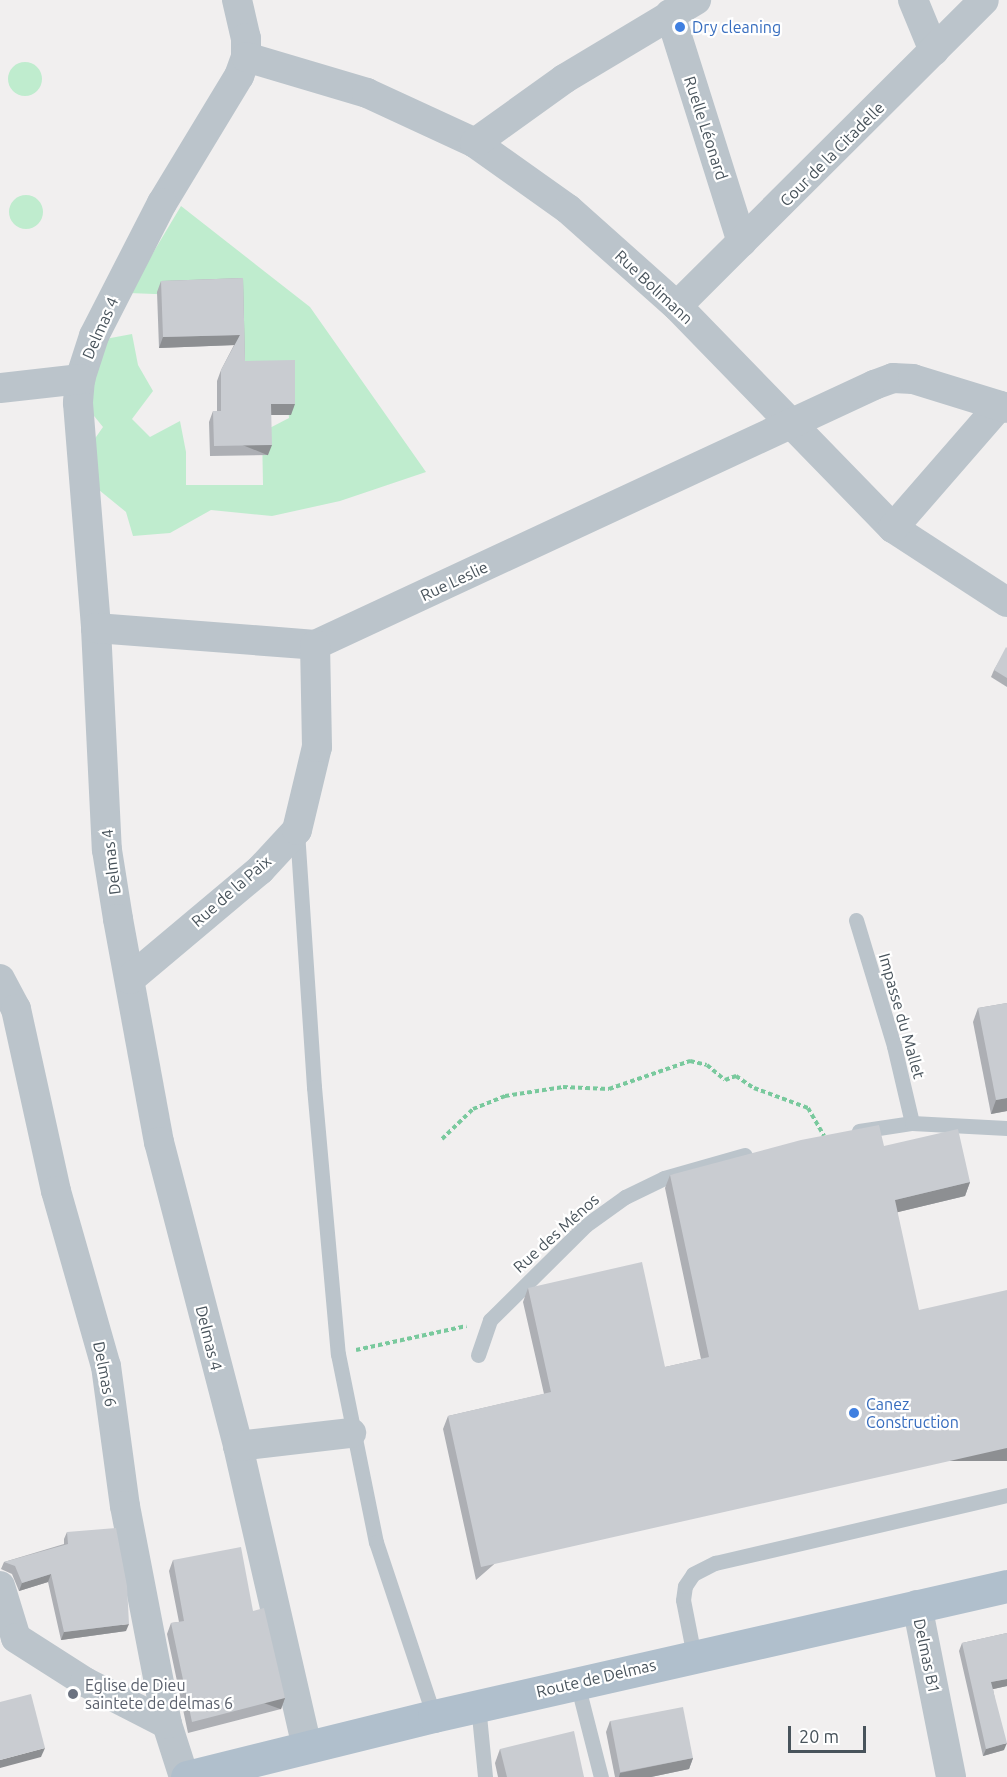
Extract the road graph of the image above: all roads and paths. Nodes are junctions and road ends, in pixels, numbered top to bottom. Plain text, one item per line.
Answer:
1 (237, 0) edge
2 (913, 0) edge
3 (984, 0) edge
4 (684, 5) edge
5 (934, 51) junction
6 (246, 57) junction
7 (475, 143) junction
8 (742, 242) junction
9 (677, 306) junction
10 (80, 379) junction
11 (0, 388) edge
12 (1003, 407) edge
13 (792, 425) junction
14 (893, 528) junction
15 (1007, 602) edge
16 (96, 628) junction
17 (315, 645) junction
18 (297, 830) junction
19 (856, 920) dead end
20 (0, 978) edge
21 (130, 979) junction
22 (912, 1123) junction
23 (1007, 1128) edge
24 (824, 1136) joint
25 (442, 1139) dead end
26 (760, 1151) edge
27 (490, 1320) junction
28 (338, 1354) junction
29 (478, 1355) dead end
30 (351, 1433) junction
31 (238, 1446) junction
32 (1007, 1495) edge
33 (0, 1586) edge
34 (1007, 1586) edge
35 (917, 1605) junction
36 (694, 1656) junction
37 (577, 1683) junction
38 (478, 1706) junction
39 (434, 1716) junction
40 (167, 1724) junction
41 (944, 1737) junction
42 (307, 1747) junction
43 (185, 1777) edge
44 (484, 1777) edge
45 (601, 1777) edge
46 (940, 1777) edge
47 (951, 1777) edge

1 - 6 street, Delmas 4
2 - 5 street
3 - 5 street, Cour de la Citadelle
4 - 7 street
4 - 8 street, Ruelle Léonard
5 - 8 street, Cour de la Citadelle
6 - 7 street, Rue Bolimann
6 - 10 street, Delmas 4
7 - 9 street, Rue Bolimann
8 - 9 street, Cour de la Citadelle
9 - 13 street, Rue Bolimann
10 - 11 street
10 - 16 street, Delmas 4
12 - 13 street, Rue Leslie
12 - 14 street
13 - 14 street, Rue Bolimann
13 - 17 street, Rue Leslie
14 - 15 street, Rue Bolimann
16 - 17 street, Rue Leslie
16 - 21 street, Delmas 4
17 - 18 street, Rue de la Paix
18 - 21 street, Rue de la Paix
18 - 28 lane
19 - 22 lane, Impasse du Mallet
20 - 40 street, Delmas 6
21 - 31 street, Delmas 4
22 - 23 lane
22 - 24 lane
24 - 25 path
26 - 27 lane, Rue des Ménos
27 - 28 path
27 - 29 lane, Rue des Ménos
28 - 30 lane
30 - 31 street
30 - 39 lane
31 - 42 street, Delmas 4
32 - 36 lane
33 - 40 street
34 - 35 main road, Route de Delmas
35 - 36 main road, Route de Delmas
35 - 41 street, Delmas B1
36 - 37 main road, Route de Delmas
37 - 38 main road, Route de Delmas
37 - 45 lane
38 - 39 main road, Route de Delmas
38 - 44 lane
39 - 42 main road, Route de Delmas
40 - 43 street, Delmas 6
41 - 46 lane
41 - 47 street, Delmas B1
42 - 43 main road, Route de Delmas

